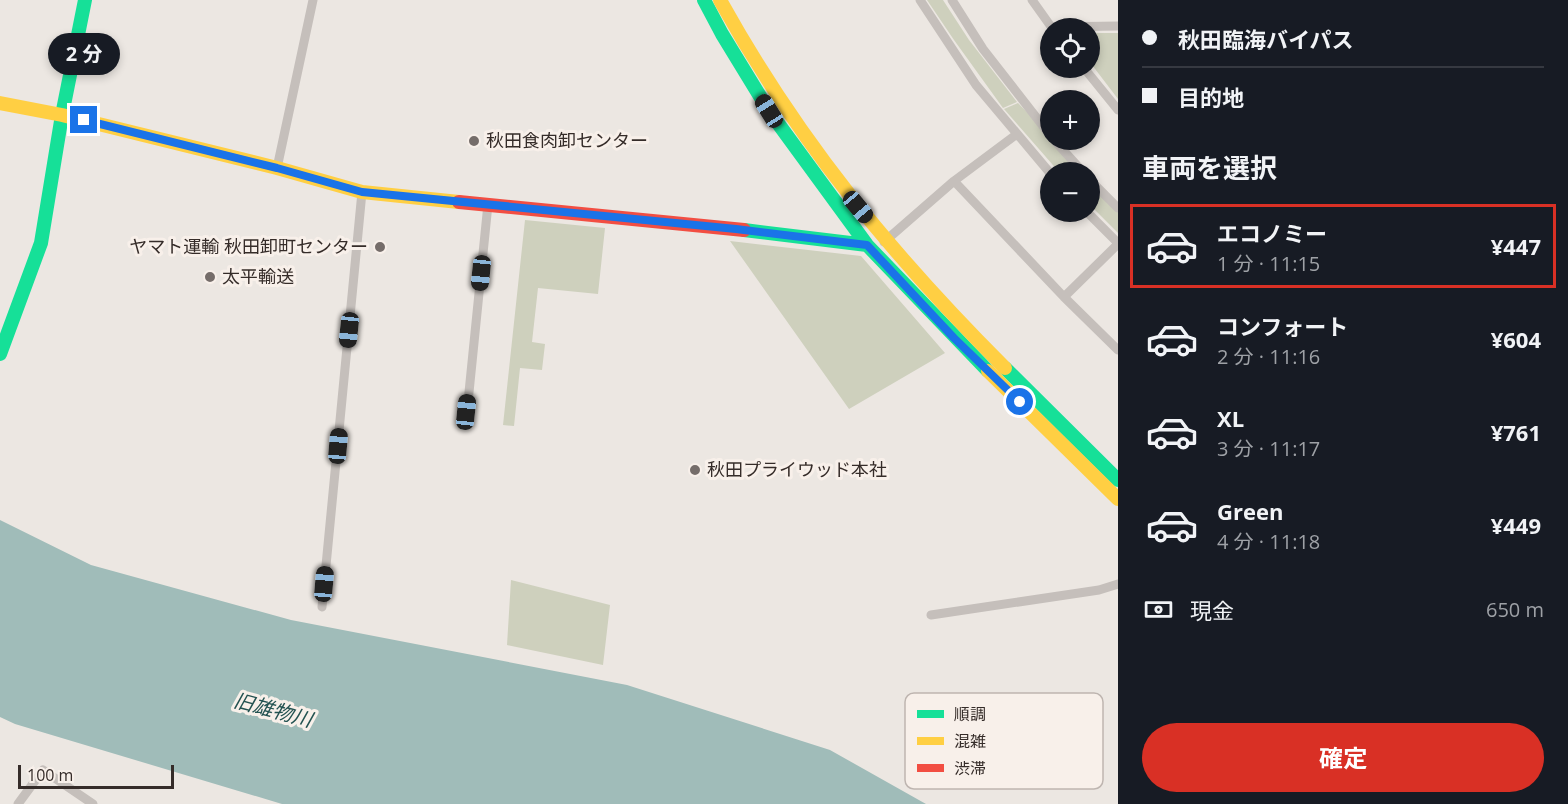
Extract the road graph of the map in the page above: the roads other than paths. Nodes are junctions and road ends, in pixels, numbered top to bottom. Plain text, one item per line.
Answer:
1 (85, 0) edge
2 (313, 0) edge
3 (704, 0) edge
4 (720, 0) edge
5 (920, 0) edge
6 (952, 0) edge
7 (1032, 0) edge
8 (1045, 18) edge
9 (1118, 26) edge
10 (1100, 27) edge
11 (1092, 78) edge
12 (0, 103) edge
13 (1118, 110) edge
14 (62, 115) junction
15 (1040, 122) edge
16 (1017, 134) junction
17 (1063, 150) edge
18 (1041, 162) edge
19 (1074, 162) edge
20 (277, 168) junction
21 (954, 181) junction
22 (1100, 190) edge
23 (362, 192) junction
24 (489, 204) junction
25 (1118, 208) edge
26 (1097, 222) edge
27 (886, 241) junction
28 (1118, 244) edge
29 (867, 245) junction
30 (1064, 297) junction
31 (1118, 350) edge
32 (0, 354) edge
33 (466, 412) dead end
34 (1118, 480) edge
35 (1118, 499) edge
36 (1118, 584) edge
37 (322, 607) dead end
38 (932, 615) dead end
39 (18, 804) edge
40 (93, 804) edge

1 - 14 main road
2 - 20 street
3 - 29 main road
4 - 27 main road
5 - 16 street
6 - 15 street
7 - 8 street
9 - 10 street
11 - 13 street
12 - 14 main road
14 - 20 main road
14 - 32 main road
16 - 18 street
16 - 21 street
17 - 19 street
20 - 23 main road
21 - 27 street
21 - 30 street
22 - 25 street
23 - 24 main road
23 - 37 street
24 - 29 main road
24 - 33 street
26 - 28 street
27 - 29 street
27 - 34 main road
28 - 30 street
29 - 35 main road
30 - 31 street
36 - 38 street
39 - 40 street

